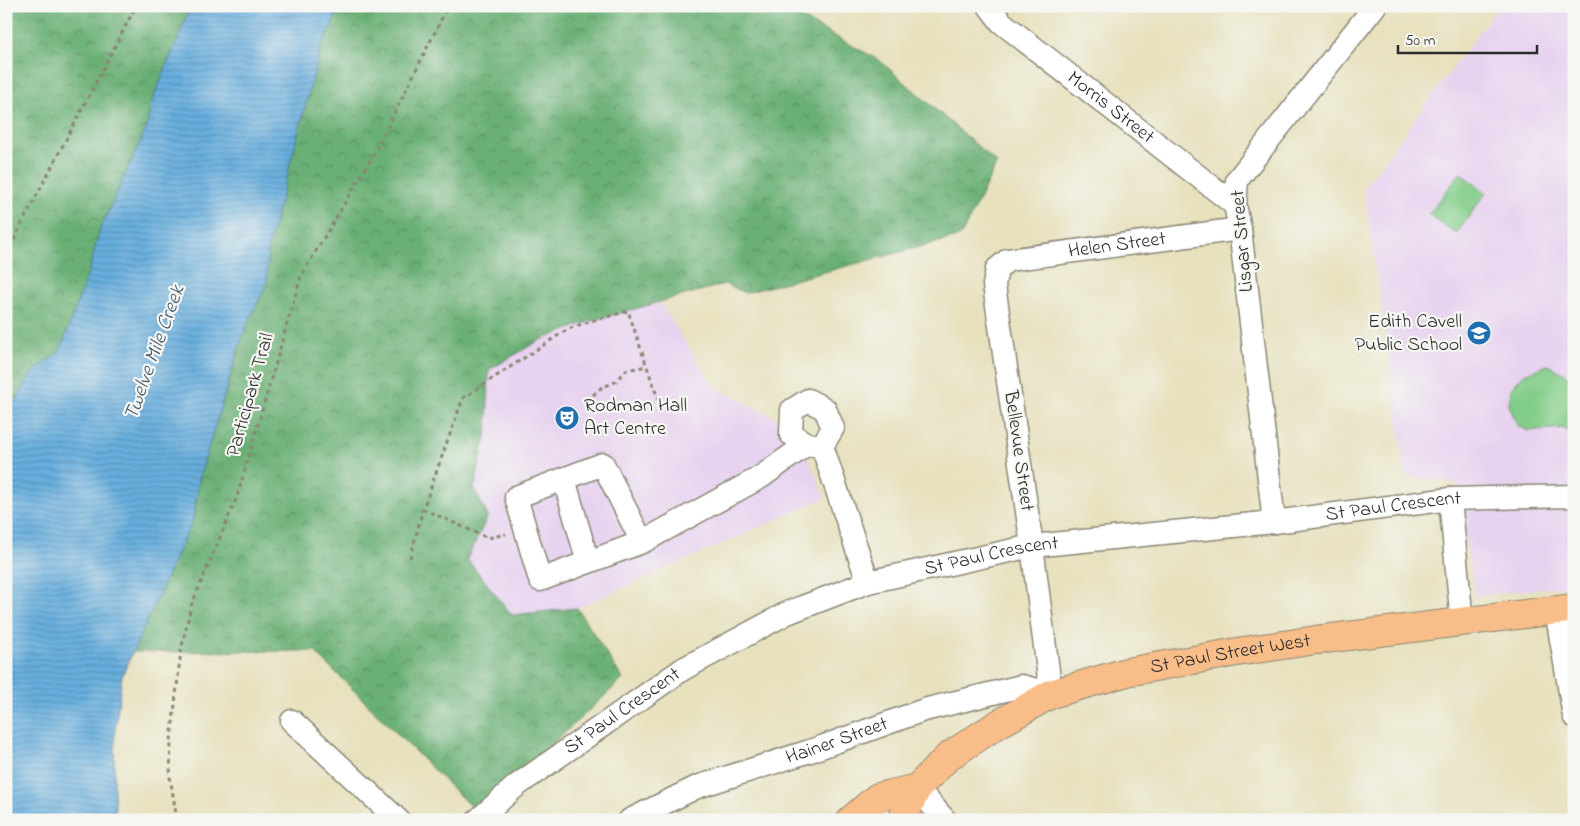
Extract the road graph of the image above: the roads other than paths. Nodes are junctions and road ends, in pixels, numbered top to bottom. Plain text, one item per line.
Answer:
1 (989, 6) edge
2 (1375, 6) edge
3 (1235, 205) junction
4 (1240, 229) junction
5 (998, 269) joint
6 (564, 479) junction
7 (1574, 496) edge
8 (1450, 499) junction
9 (1274, 522) junction
10 (642, 542) junction
11 (1032, 546) junction
12 (588, 562) junction
13 (868, 582) junction
14 (1565, 609) edge
15 (1462, 622) junction
16 (1051, 694) junction
17 (1574, 716) edge
18 (292, 721) dead end
19 (917, 788) junction
20 (398, 820) edge
21 (478, 820) edge
22 (630, 820) edge
23 (851, 820) edge
24 (902, 820) edge
25 (945, 820) edge

1 - 3 street, Morris Street
2 - 3 street, Lisgar Street
3 - 4 street, Lisgar Street
4 - 5 street, Helen Street
4 - 9 street, Lisgar Street
5 - 11 street, Bellevue Street
6 - 10 street
6 - 12 street
6 - 12 street
7 - 8 street, St Paul Crescent
8 - 9 street, St Paul Crescent
8 - 15 street
9 - 11 street, St Paul Crescent
10 - 12 street
10 - 13 street
11 - 13 street, St Paul Crescent
11 - 16 street, Bellevue Street
13 - 21 street, St Paul Crescent
14 - 15 main road, St Paul Street West
14 - 17 street
15 - 16 main road, St Paul Street West
16 - 19 main road, St Paul Street West
16 - 22 street, Hainer Street
18 - 20 street
19 - 23 main road
19 - 24 main road, St Paul Street West
19 - 25 street

